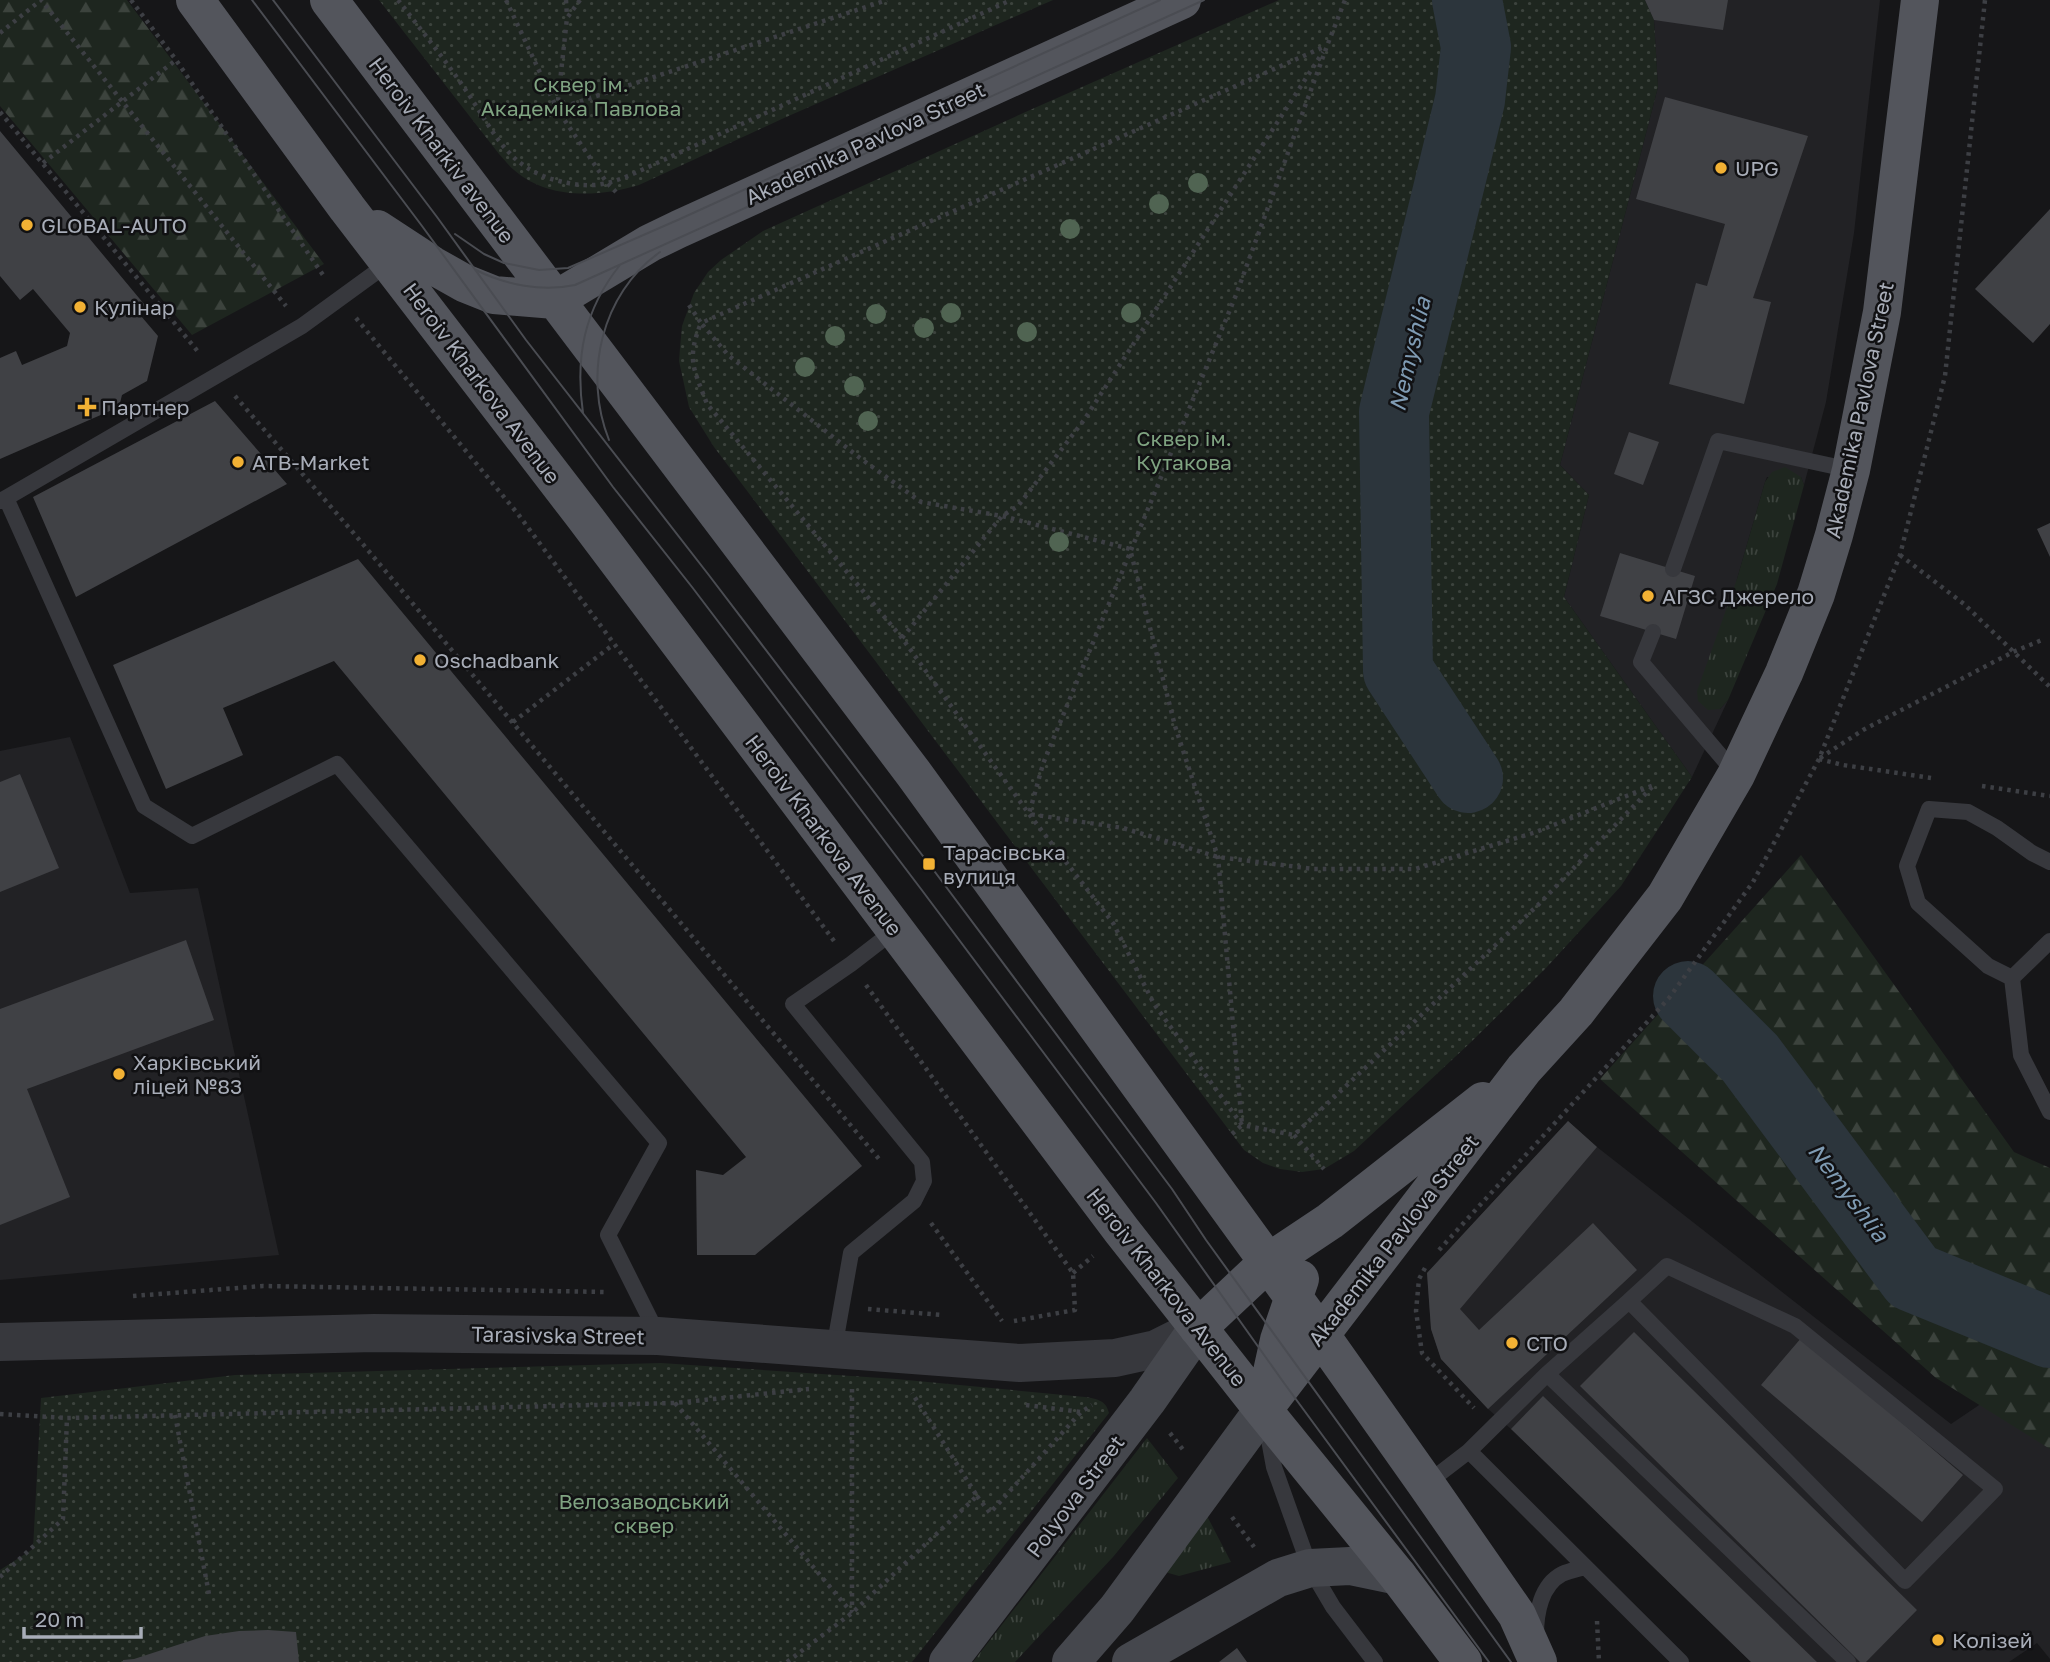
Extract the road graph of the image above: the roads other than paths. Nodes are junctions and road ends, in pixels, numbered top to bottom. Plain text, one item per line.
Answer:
1 (195, 0) edge
2 (329, 0) edge
3 (1182, 0) edge
4 (1920, 0) edge
5 (347, 208) junction
6 (390, 262) junction
7 (555, 300) junction
8 (1851, 470) junction
9 (3, 500) edge
10 (1673, 569) dead end
11 (1653, 632) dead end
12 (1736, 775) junction
13 (2050, 862) edge
14 (895, 930) junction
15 (2050, 941) edge
16 (2012, 978) junction
17 (1524, 1069) junction
18 (2050, 1112) edge
19 (1330, 1221) junction
20 (1268, 1263) junction
21 (1293, 1298) junction
22 (1629, 1301) junction
23 (1199, 1328) junction
24 (1320, 1334) junction
25 (658, 1336) junction
26 (0, 1342) edge
27 (834, 1350) junction
28 (1547, 1374) junction
29 (1264, 1410) junction
30 (1469, 1451) junction
31 (1426, 1484) junction
32 (1585, 1567) junction
33 (1310, 1568) junction
34 (1398, 1576) junction
35 (1537, 1660) edge
36 (948, 1662) edge
37 (1071, 1662) edge
38 (1131, 1662) edge
39 (1375, 1662) edge
40 (1463, 1662) edge
41 (1681, 1662) edge
42 (1848, 1662) edge

1 - 5 main road, Heroiv Kharkova Avenue
2 - 7 main road, Heroiv Kharkiv avenue
3 - 7 main road, Akademika Pavlova Street
4 - 8 main road, Akademika Pavlova Street
5 - 6 main road, Heroiv Kharkova Avenue
5 - 7 main road
6 - 9 lane
6 - 14 main road, Heroiv Kharkova Avenue
7 - 20 main road
8 - 10 lane
8 - 12 main road, Akademika Pavlova Street
9 - 25 lane
11 - 12 lane
12 - 17 main road, Akademika Pavlova Street
13 - 16 lane
14 - 23 main road, Heroiv Kharkova Avenue
14 - 27 lane
15 - 16 lane
16 - 18 lane
17 - 19 main road, Akademika Pavlova Street
17 - 24 main road, Akademika Pavlova Street
19 - 20 main road, Akademika Pavlova Street
19 - 21 main road
20 - 21 main road
20 - 23 main road, Akademika Pavlova Street
21 - 24 main road
21 - 29 main road
22 - 22 lane
22 - 28 lane
23 - 27 street
23 - 29 main road, Heroiv Kharkova Avenue
23 - 36 main road, Polyova Street
24 - 29 main road, Akademika Pavlova Street
24 - 31 main road
25 - 26 street, Tarasivska Street
25 - 27 street, Tarasivska Street
28 - 30 lane
28 - 42 lane
29 - 33 lane
29 - 34 main road, Heroiv Kharkova Avenue
29 - 37 main road
30 - 31 lane
30 - 32 lane
31 - 35 main road
32 - 35 lane
32 - 41 lane
33 - 34 main road
33 - 38 main road
33 - 39 lane
34 - 40 main road, Heroiv Kharkova Avenue

